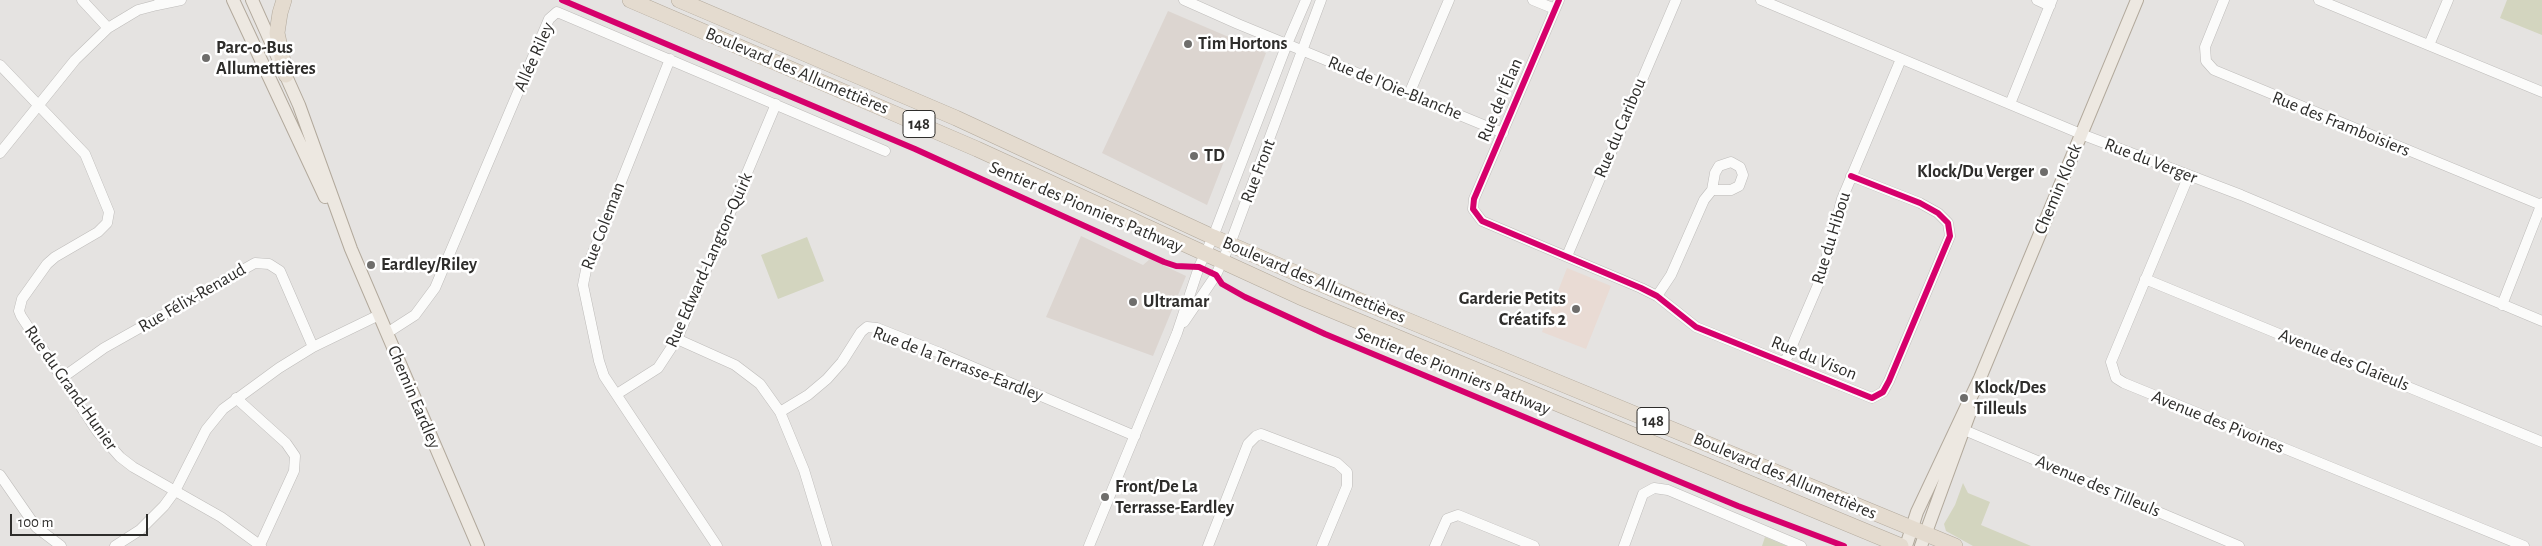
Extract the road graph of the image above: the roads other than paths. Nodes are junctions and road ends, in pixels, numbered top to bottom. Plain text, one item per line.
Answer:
1 (82, 0) edge
2 (181, 0) edge
3 (233, 0) edge
4 (252, 0) edge
5 (284, 0) edge
6 (630, 0) edge
7 (679, 0) edge
8 (1184, 0) edge
9 (1306, 0) edge
10 (1321, 0) edge
11 (1449, 0) edge
12 (1533, 0) edge
13 (1676, 0) edge
14 (1761, 0) edge
15 (2037, 0) edge
16 (2137, 0) edge
17 (2224, 0) edge
18 (2319, 0) edge
19 (2448, 0) edge
20 (159, 2) edge
21 (2051, 3) edge
22 (1557, 4) edge
23 (1786, 5) edge
24 (108, 28) junction
25 (1287, 44) junction
26 (2429, 44) junction
27 (1303, 50) junction
28 (1901, 58) junction
29 (670, 59) junction
30 (0, 65) edge
31 (286, 74) junction
32 (2542, 92) edge
33 (1409, 94) junction
34 (39, 103) junction
35 (776, 104) junction
36 (2010, 104) junction
37 (1502, 133) junction
38 (2081, 134) junction
39 (885, 151) dead end
40 (0, 154) edge
41 (2189, 175) junction
42 (1851, 176) junction
43 (1712, 190) dead end
44 (2541, 204) edge
45 (1475, 213) joint
46 (1213, 237) junction
47 (1230, 244) junction
48 (351, 249) junction
49 (1205, 254) junction
50 (1567, 256) junction
51 (1222, 261) junction
52 (2145, 279) junction
53 (1657, 296) junction
54 (2502, 305) junction
55 (379, 315) junction
56 (2542, 321) edge
57 (387, 333) junction
58 (1177, 333) junction
59 (677, 339) junction
60 (313, 347) junction
61 (1785, 362) junction
62 (62, 378) junction
63 (616, 394) junction
64 (236, 398) junction
65 (780, 412) junction
66 (1961, 428) junction
67 (1135, 436) junction
68 (2542, 442) edge
69 (0, 474) edge
70 (175, 491) junction
71 (1919, 536) edge
72 (61, 546) edge
73 (115, 546) edge
74 (260, 546) edge
75 (478, 546) edge
76 (717, 546) edge
77 (827, 546) edge
78 (1089, 546) edge
79 (1208, 546) edge
80 (1322, 546) edge
81 (1435, 546) edge
82 (1534, 546) edge
83 (1624, 546) edge
84 (1801, 546) edge
85 (1901, 546) edge
86 (1906, 546) edge
87 (1955, 546) edge
88 (2239, 546) edge
89 (2524, 546) edge

1 - 24 street
2 - 20 street
3 - 48 main road, Chemin Eardley
4 - 31 main road, Chemin Eardley
5 - 31 highway
6 - 49 highway, Boulevard des Allumettières / 148
7 - 46 highway, Boulevard des Allumettières / 148
8 - 25 street, Rue de l'Oie-Blanche
9 - 25 street, Rue Front
10 - 27 street, Rue Front
11 - 33 street
12 - 22 street
13 - 50 street, Rue du Caribou
14 - 23 street, Rue du Verger
15 - 21 street
16 - 38 main road, Chemin Klock
17 - 44 street, Rue des Framboisiers
18 - 26 street
19 - 26 street
20 - 24 street
21 - 36 street
22 - 37 street, Rue de l'Élan
23 - 28 street, Rue du Verger
24 - 34 street
25 - 27 street, Rue de l'Oie-Blanche
25 - 46 street, Rue Front
26 - 32 street
27 - 33 street, Rue de l'Oie-Blanche
27 - 47 street, Rue Front
28 - 36 street, Rue du Verger
28 - 42 street, Rue du Hibou
29 - 35 street, Allée Riley
29 - 57 street, Allée Riley
29 - 63 street, Rue Coleman
30 - 34 street, Rue du Grand-Hunier
31 - 48 main road, Chemin Eardley
33 - 37 street, Rue de l'Oie-Blanche
34 - 40 street
34 - 62 street, Rue du Grand-Hunier
35 - 39 street, Allée Riley
35 - 59 street, Rue Edward-Langton-Quirk
36 - 38 street, Rue du Verger
37 - 45 street, Rue de l'Élan
38 - 41 street, Rue du Verger
38 - 66 main road, Chemin Klock
41 - 52 street, Avenue des Pivoines
41 - 54 street, Rue du Verger
42 - 61 street, Rue du Hibou
42 - 61 street, Rue du Vison
43 - 53 street
44 - 54 street
45 - 50 street, Rue du Vison
46 - 47 highway, Boulevard des Allumettières / 148
46 - 49 street, Rue Front
47 - 51 street, Rue Front
47 - 71 highway, Boulevard des Allumettières / 148
48 - 55 main road, Chemin Eardley
49 - 51 highway, Boulevard des Allumettières / 148
49 - 58 street, Rue Front
50 - 53 street, Rue du Vison
51 - 58 street, Rue Front
51 - 85 highway, Boulevard des Allumettières / 148
52 - 68 street, Avenue des Glaïeuls
52 - 89 street, Avenue des Pivoines
53 - 61 street, Rue du Vison
54 - 56 street, Rue du Verger
55 - 57 main road, Chemin Eardley
55 - 60 street
57 - 75 main road, Chemin Eardley
58 - 67 street, Rue Front
59 - 63 street, Rue Edward-Langton-Quirk
59 - 65 street
60 - 62 street, Rue Félix-Renaud
60 - 64 street
62 - 70 street, Rue du Grand-Hunier
63 - 76 street, Rue Coleman
64 - 70 street
64 - 74 street
65 - 67 street, Rue de la Terrasse-Eardley
65 - 77 street
66 - 71 main road, Chemin Klock
66 - 88 street, Avenue des Tilleuls
67 - 78 street, Rue Front
69 - 72 street
70 - 73 street
70 - 74 street, Rue du Grand-Hunier
71 - 86 main road, Chemin Klock
71 - 87 highway, Boulevard des Allumettières / 148
79 - 80 street
81 - 82 street
83 - 84 street

